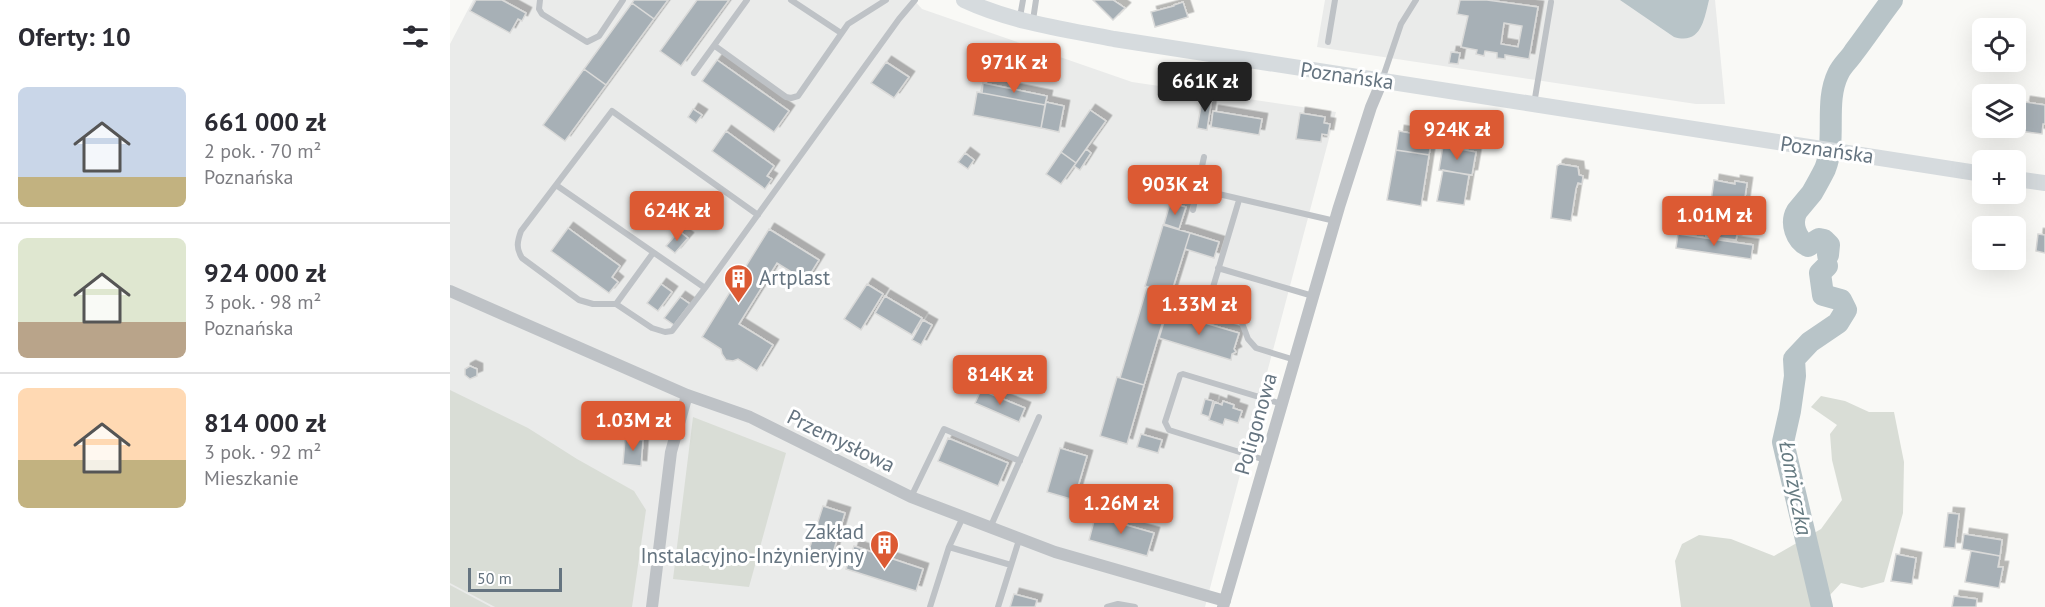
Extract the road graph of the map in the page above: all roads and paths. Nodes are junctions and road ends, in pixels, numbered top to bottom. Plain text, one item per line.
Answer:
1 (540, 0) edge
2 (623, 0) edge
3 (747, 0) edge
4 (791, 0) edge
5 (886, 0) edge
6 (915, 0) edge
7 (964, 0) edge
8 (1023, 0) edge
9 (1036, 0) edge
10 (1335, 0) edge
11 (1416, 0) edge
12 (1551, 2) dead end
13 (1025, 22) junction
14 (841, 33) junction
15 (1328, 42) dead end
16 (715, 46) junction
17 (694, 73) dead end
18 (1382, 81) junction
19 (1534, 105) junction
20 (1204, 157) dead end
21 (1972, 172) edge
22 (2026, 180) edge
23 (2045, 183) edge
24 (556, 185) junction
25 (1197, 189) junction
26 (1239, 200) junction
27 (1193, 210) dead end
28 (758, 215) junction
29 (1335, 222) junction
30 (653, 253) junction
31 (1218, 268) junction
32 (705, 288) junction
33 (450, 291) edge
34 (1314, 296) junction
35 (615, 304) junction
36 (1295, 360) junction
37 (687, 395) junction
38 (1282, 404) junction
39 (1039, 417) dead end
40 (1020, 461) junction
41 (1266, 461) junction
42 (911, 497) junction
43 (963, 517) junction
44 (990, 528) junction
45 (1018, 540) junction
46 (949, 546) junction
47 (1011, 565) junction
48 (1224, 604) edge
49 (652, 607) edge
50 (930, 607) edge
51 (998, 607) edge
52 (1107, 607) edge
53 (1135, 607) edge

1 - 2 lane
3 - 16 lane
4 - 14 lane
5 - 14 lane
6 - 28 lane
7 - 13 main road, Poznańska
8 - 13 lane
9 - 13 lane
10 - 15 lane
11 - 18 lane
12 - 19 lane
13 - 18 main road, Poznańska
14 - 16 lane
16 - 17 lane
18 - 19 main road, Poznańska
18 - 29 street, Poligonowa
19 - 21 main road, Poznańska
20 - 25 lane
22 - 23 main road
24 - 28 lane
24 - 30 lane
24 - 35 lane
25 - 26 lane
25 - 27 lane
26 - 29 lane
26 - 31 lane
28 - 32 lane
29 - 34 street, Poligonowa
30 - 32 lane
30 - 35 lane
31 - 34 lane
31 - 36 lane
32 - 35 lane
33 - 37 street, Przemysłowa
34 - 36 street, Poligonowa
36 - 38 street, Poligonowa
37 - 42 street, Przemysłowa
37 - 49 street
38 - 41 street, Poligonowa
38 - 41 lane
39 - 40 lane
40 - 42 lane
40 - 44 lane
41 - 48 street, Poligonowa
42 - 43 street, Przemysłowa
43 - 44 street, Przemysłowa
43 - 46 lane
44 - 45 street, Przemysłowa
45 - 47 lane
45 - 48 street, Przemysłowa
46 - 47 lane
46 - 50 lane
47 - 51 lane
52 - 53 lane

